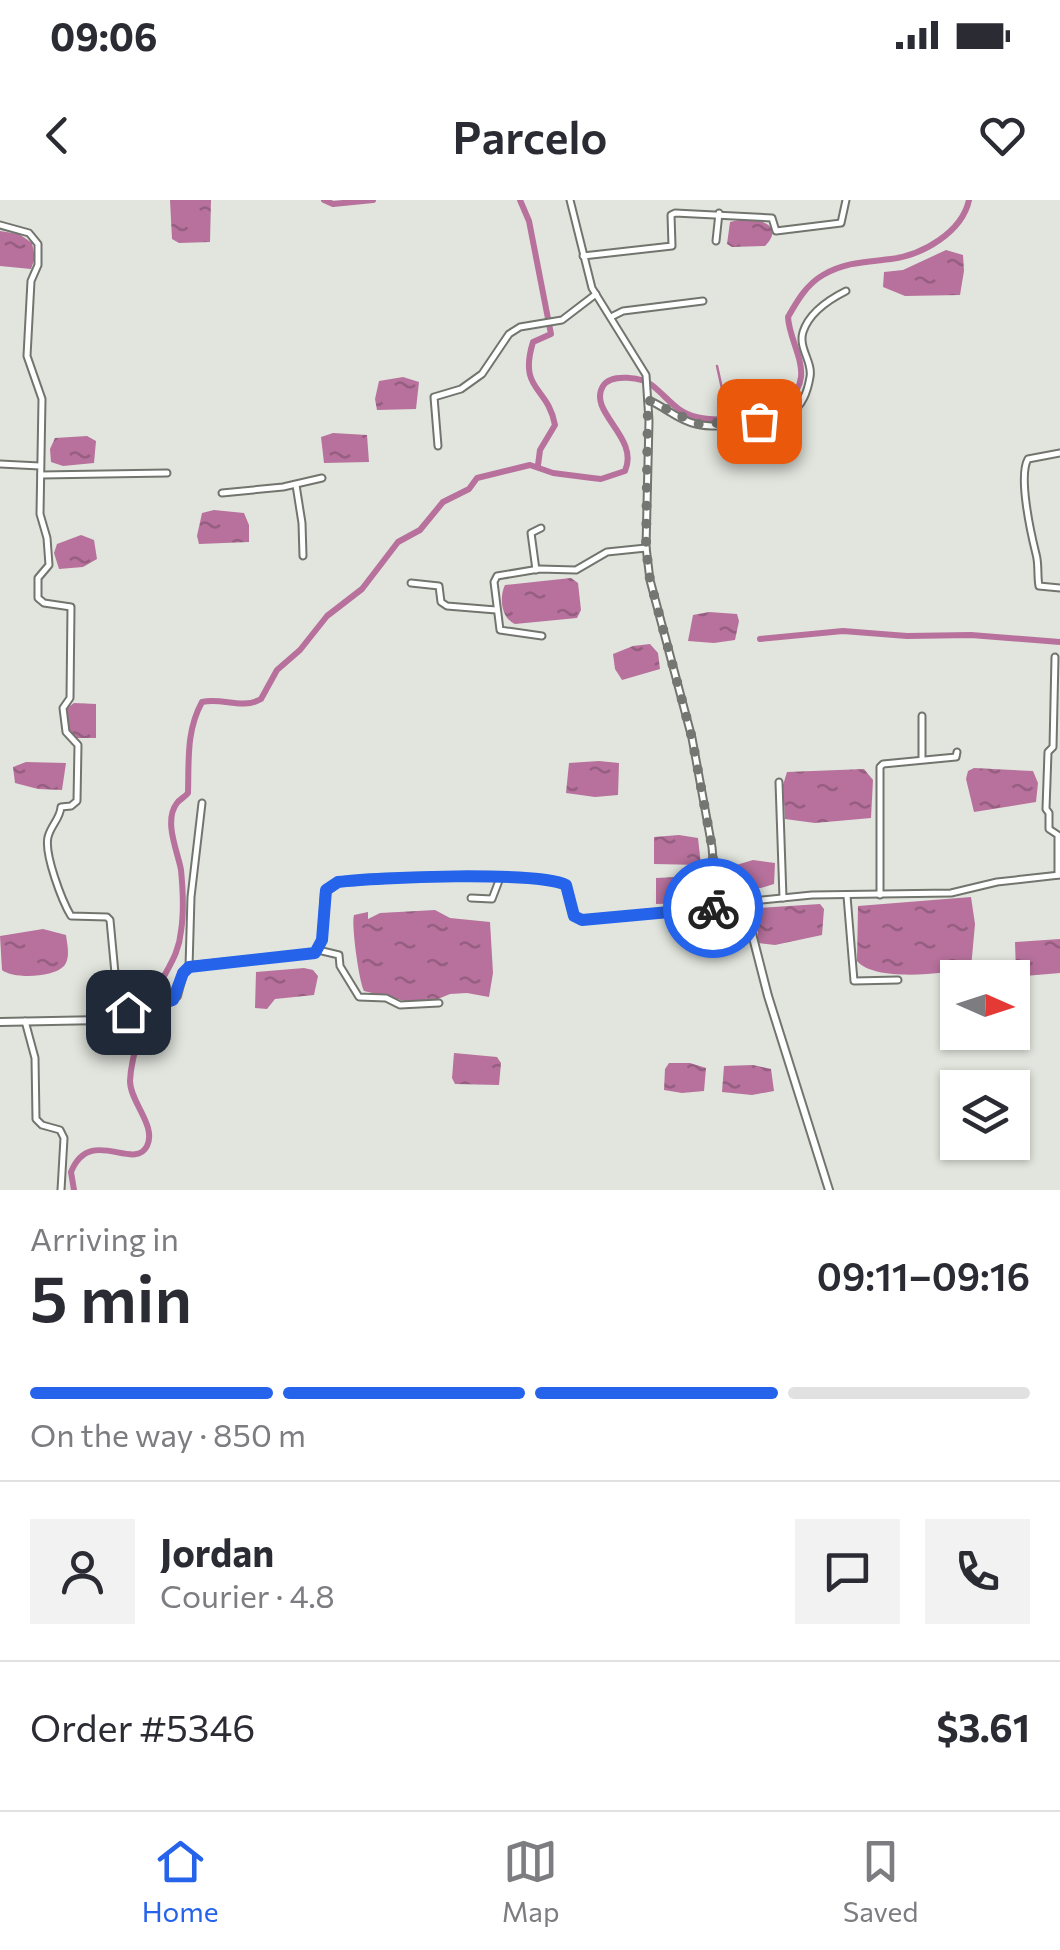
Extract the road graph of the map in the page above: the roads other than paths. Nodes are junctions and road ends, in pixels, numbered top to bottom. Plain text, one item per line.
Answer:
1 (570, 200) edge
2 (846, 200) edge
3 (719, 213) junction
4 (0, 225) edge
5 (716, 241) dead end
6 (582, 256) junction
7 (846, 291) dead end
8 (596, 294) junction
9 (703, 301) dead end
10 (612, 316) junction
11 (647, 397) junction
12 (438, 446) dead end
13 (1060, 452) edge
14 (0, 464) edge
15 (40, 466) junction
16 (168, 473) dead end
17 (41, 474) junction
18 (322, 478) dead end
19 (296, 484) junction
20 (222, 493) dead end
21 (541, 528) dead end
22 (646, 548) junction
23 (303, 556) dead end
24 (536, 570) junction
25 (411, 583) dead end
26 (1060, 588) edge
27 (496, 610) junction
28 (542, 636) dead end
29 (1055, 657) dead end
30 (922, 716) dead end
31 (1056, 747) edge
32 (956, 752) dead end
33 (922, 759) junction
34 (779, 782) dead end
35 (202, 803) dead end
36 (1059, 875) edge
37 (500, 878) junction
38 (880, 895) junction
39 (847, 896) junction
40 (471, 898) dead end
41 (783, 898) junction
42 (742, 905) junction
43 (717, 908) junction
44 (318, 950) junction
45 (189, 967) junction
46 (898, 980) dead end
47 (439, 1003) dead end
48 (119, 1016) junction
49 (25, 1021) junction
50 (0, 1022) edge
51 (60, 1190) edge
52 (830, 1190) edge

1 - 6 street
2 - 3 street
3 - 5 street
3 - 6 street
4 - 15 street
6 - 8 street
7 - 11 street
8 - 10 street
8 - 12 street
9 - 10 street
10 - 11 street
11 - 22 street
13 - 26 street
14 - 15 street
15 - 17 street
16 - 17 street
17 - 48 street
18 - 19 street
19 - 20 street
19 - 23 street
21 - 24 street
22 - 24 street
22 - 43 street
24 - 27 street
25 - 27 street
27 - 28 street
29 - 31 street
30 - 33 street
31 - 36 street
32 - 33 street
33 - 38 street
34 - 41 street
35 - 45 street
36 - 38 street
37 - 40 street
37 - 43 street
37 - 44 street
38 - 39 street
39 - 41 street
39 - 46 street
41 - 42 street
42 - 43 street
42 - 52 street
44 - 45 street
44 - 47 street
45 - 48 street
48 - 49 street
49 - 50 street
49 - 51 street

